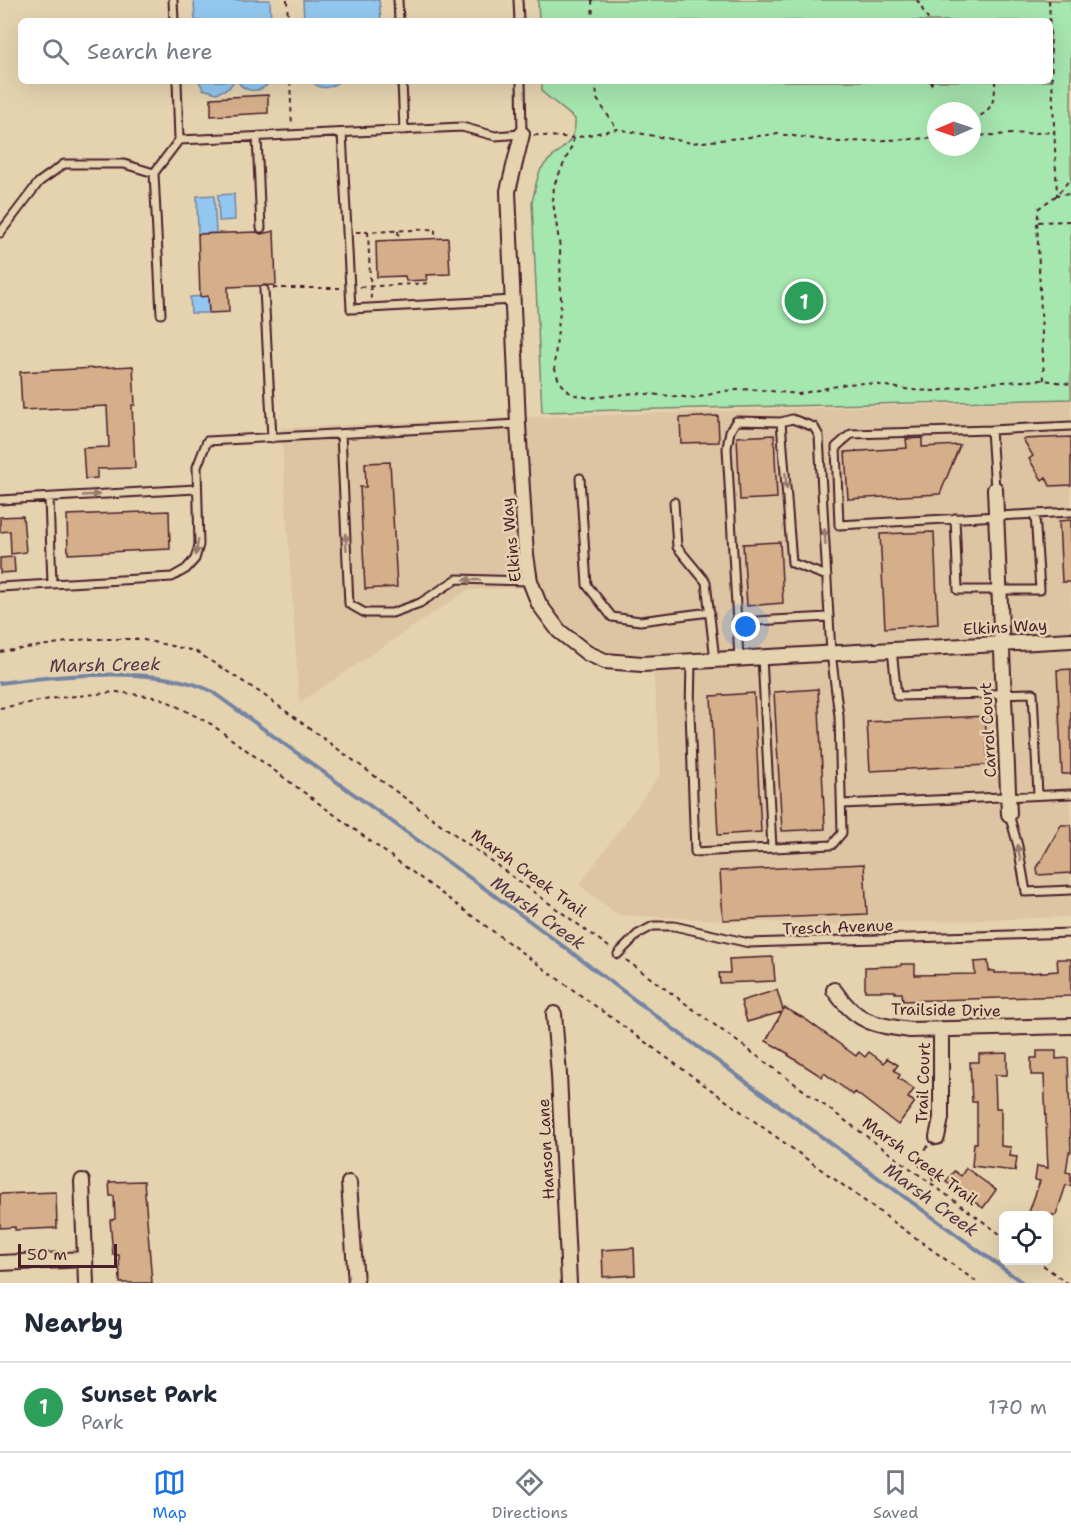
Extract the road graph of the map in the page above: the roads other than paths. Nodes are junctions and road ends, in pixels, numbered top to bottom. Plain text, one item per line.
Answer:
1 (173, 0) edge
2 (398, 0) edge
3 (519, 0) edge
4 (174, 18) edge
5 (399, 18) edge
6 (519, 18) edge
7 (177, 84) edge
8 (402, 84) edge
9 (521, 84) edge
10 (404, 130) junction
11 (342, 133) junction
12 (522, 134) junction
13 (257, 136) junction
14 (179, 140) junction
15 (154, 172) junction
16 (261, 228) dead end
17 (0, 233) edge
18 (264, 290) dead end
19 (513, 300) junction
20 (161, 314) dead end
21 (781, 422) junction
22 (518, 424) junction
23 (1071, 426) edge
24 (991, 430) junction
25 (340, 434) junction
26 (272, 438) junction
27 (580, 478) dead end
28 (196, 489) junction
29 (995, 489) joint
30 (49, 498) junction
31 (0, 500) edge
32 (674, 502) dead end
33 (1071, 512) edge
34 (1035, 514) junction
35 (996, 516) junction
36 (955, 518) junction
37 (827, 576) junction
38 (530, 581) junction
39 (52, 584) junction
40 (0, 587) edge
41 (998, 591) junction
42 (710, 612) junction
43 (829, 617) junction
44 (737, 622) junction
45 (1071, 640) edge
46 (1000, 644) junction
47 (892, 650) junction
48 (831, 653) junction
49 (762, 657) junction
50 (739, 658) junction
51 (715, 660) junction
52 (691, 661) junction
53 (1003, 693) junction
54 (1071, 794) edge
55 (1038, 795) junction
56 (1008, 796) junction
57 (842, 804) junction
58 (1009, 814) joint
59 (772, 848) junction
60 (1071, 890) edge
61 (1071, 933) edge
62 (618, 954) road end
63 (834, 990) dead end
64 (554, 1014) dead end
65 (1071, 1026) edge
66 (941, 1029) junction
67 (937, 1137) road end
68 (82, 1181) dead end
69 (350, 1183) dead end
70 (85, 1259) junction
71 (0, 1263) edge
72 (86, 1283) edge
73 (356, 1283) edge
74 (569, 1283) edge

1 - 4 lane
2 - 5 lane
3 - 6 lane
7 - 14 lane
8 - 10 lane
9 - 12 lane
10 - 11 lane
10 - 12 lane
11 - 13 lane
11 - 19 lane
12 - 19 street, Elkins Way
13 - 14 lane
13 - 16 lane
14 - 15 lane
15 - 17 lane
15 - 20 lane
18 - 26 lane
19 - 22 street, Elkins Way
21 -> 37 lane
37 -> 21 lane
21 - 44 lane
22 - 25 lane
22 - 38 street, Elkins Way
23 - 24 lane
24 - 29 lane
24 - 36 lane
25 - 26 lane
38 -> 25 lane
26 - 28 lane
27 - 42 lane
30 -> 28 lane
28 -> 39 lane
29 - 35 street, Carrol Court
30 - 31 lane
30 - 39 lane
32 - 42 lane
33 - 34 lane
34 - 35 lane
34 - 41 lane
35 - 36 lane
35 - 41 street, Carrol Court
36 - 41 lane
37 - 43 lane
38 - 52 street, Elkins Way
39 - 40 lane
41 - 46 street, Carrol Court
42 - 51 lane
43 - 44 lane
43 - 48 lane
44 - 50 lane
45 - 46 street, Elkins Way
46 - 47 street, Elkins Way
46 - 53 street, Carrol Court
47 - 48 street, Elkins Way
47 - 53 lane
48 - 49 street, Elkins Way
48 - 57 lane
49 - 50 street, Elkins Way
49 - 59 lane
50 - 51 street, Elkins Way
51 - 52 street, Elkins Way
52 - 59 lane
53 - 55 lane
53 - 56 street, Carrol Court
54 - 55 lane
55 - 56 lane
56 - 57 lane
56 - 58 street, Carrol Court
57 - 59 lane
60 -> 58 lane
61 - 62 lane, Tresch Avenue
63 - 66 street, Trailside Drive
64 - 74 street, Hanson Lane
65 - 66 street, Trailside Drive
66 - 67 street, Trail Court
68 - 70 street
69 - 73 street
70 - 71 street
70 - 72 street

